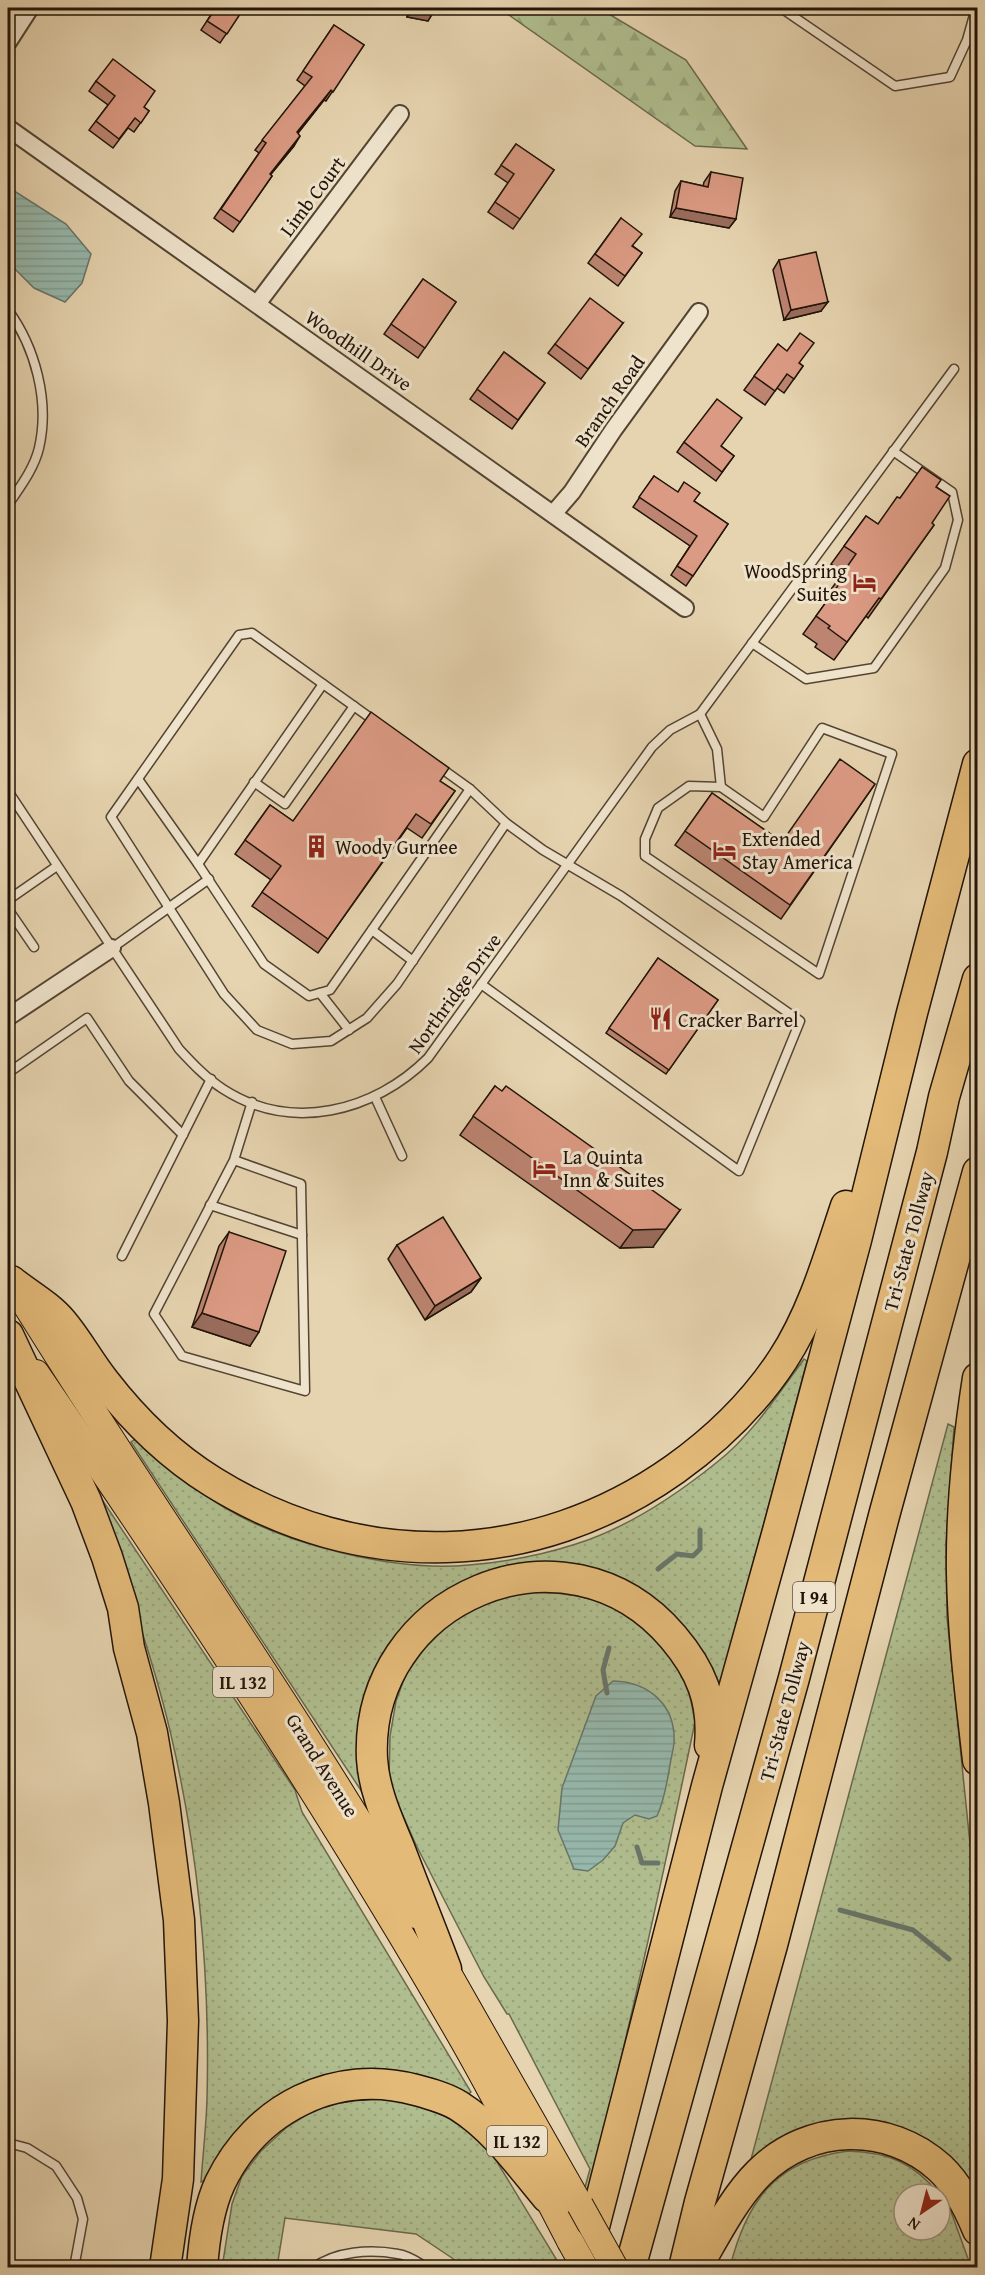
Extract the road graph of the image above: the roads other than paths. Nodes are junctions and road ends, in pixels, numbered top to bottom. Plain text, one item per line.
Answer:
1 (30, 8) edge
2 (781, 8) edge
3 (975, 8) edge
4 (8, 42) edge
5 (400, 114) dead end
6 (8, 128) edge
7 (256, 304) junction
8 (8, 310) edge
9 (699, 312) dead end
10 (954, 369) dead end
11 (893, 451) junction
12 (8, 505) edge
13 (553, 514) junction
14 (685, 608) dead end
15 (752, 643) junction
16 (323, 684) junction
17 (354, 706) junction
18 (700, 714) junction
19 (383, 727) edge
20 (431, 761) edge
21 (978, 764) edge
22 (138, 779) junction
23 (255, 782) junction
24 (721, 788) junction
25 (470, 789) junction
26 (8, 791) edge
27 (506, 823) junction
28 (198, 864) junction
29 (567, 865) junction
30 (57, 866) junction
31 (208, 879) junction
32 (8, 900) edge
33 (170, 907) junction
34 (8, 909) edge
35 (372, 930) junction
36 (34, 947) dead end
37 (112, 948) junction
38 (413, 961) junction
39 (978, 979) edge
40 (481, 984) junction
41 (320, 993) junction
42 (912, 1013) junction
43 (8, 1017) edge
44 (349, 1030) junction
45 (8, 1073) edge
46 (211, 1080) junction
47 (375, 1097) junction
48 (252, 1102) junction
49 (183, 1135) junction
50 (402, 1156) dead end
51 (234, 1160) junction
52 (978, 1172) edge
53 (210, 1205) junction
54 (302, 1235) junction
55 (122, 1256) dead end
56 (9, 1278) edge
57 (8, 1330) edge
58 (8, 1335) edge
59 (978, 1378) edge
60 (978, 1760) edge
61 (707, 1786) junction
62 (446, 1969) junction
63 (8, 2143) edge
64 (547, 2197) junction
65 (978, 2230) edge
66 (74, 2268) edge
67 (165, 2268) edge
68 (202, 2268) edge
69 (313, 2268) edge
70 (428, 2268) edge
71 (584, 2268) edge
72 (615, 2268) edge
73 (630, 2268) edge
74 (684, 2268) edge
75 (696, 2268) edge

1 - 4 street
2 - 3 lane
5 - 7 street, Limb Court
6 - 7 street, Woodhill Drive
7 - 13 street, Woodhill Drive
8 - 12 lane
9 - 13 street, Branch Road
10 - 11 lane
11 - 15 lane
11 - 15 lane
13 - 14 street, Woodhill Drive
15 - 18 lane
16 - 17 lane
16 - 22 lane
16 - 23 lane
17 - 19 lane
17 - 23 lane
18 - 24 lane
18 - 29 lane, Northridge Drive
20 - 25 lane
21 - 42 highway
22 - 28 lane
22 - 33 lane
23 - 28 lane
24 - 24 lane
25 - 27 lane
25 - 35 lane
26 - 30 lane, Northridge Drive
27 - 29 lane
27 - 38 lane
28 - 31 lane
29 - 40 lane, Northridge Drive
29 - 40 lane
30 - 32 lane
30 - 37 lane, Northridge Drive
31 - 33 lane
31 - 41 lane
33 - 37 lane
33 - 44 lane
34 - 36 lane
35 - 38 lane
35 - 41 lane
37 - 43 street
37 - 46 lane, Northridge Drive
38 - 44 lane
39 - 73 highway, Tri-State Tollway / I 94
40 - 47 lane, Northridge Drive
41 - 44 lane
42 - 56 highway
42 - 61 highway
45 - 49 lane
46 - 48 lane, Northridge Drive
46 - 49 lane
47 - 48 lane, Northridge Drive
47 - 50 lane
48 - 51 lane
49 - 55 lane
51 - 53 lane
51 - 54 lane
52 - 74 highway, I 94
53 - 54 lane
53 - 54 lane
56 - 62 main road, Grand Avenue / IL 132
57 - 64 main road, Grand Avenue / IL 132
58 - 67 highway
59 - 60 highway
61 - 62 highway
61 - 71 highway
62 - 72 main road, Grand Avenue / IL 132, bridge
63 - 66 lane
64 - 68 highway
64 - 71 main road, Grand Avenue / IL 132, bridge
65 - 75 highway
69 - 70 lane

